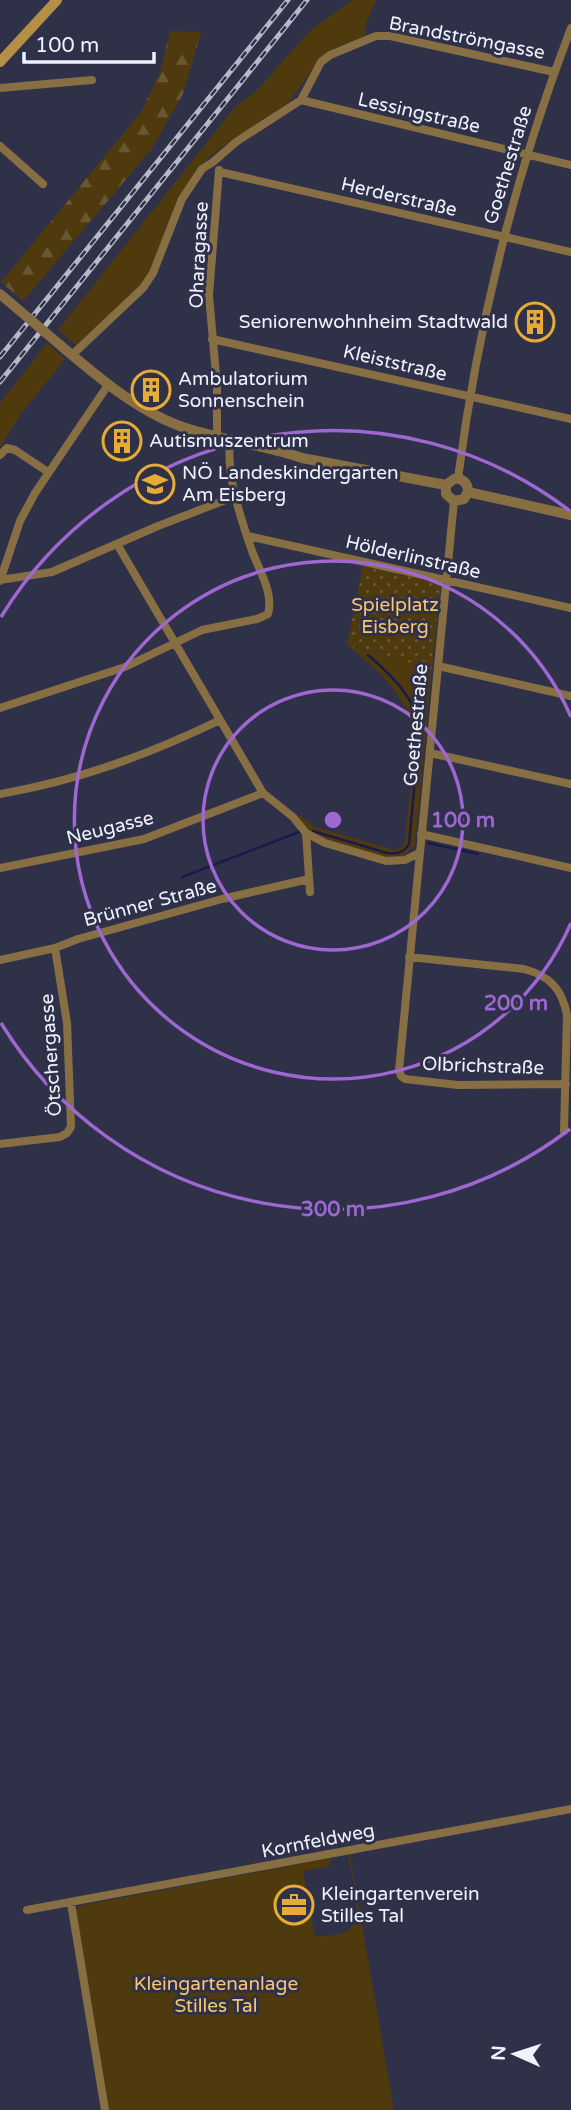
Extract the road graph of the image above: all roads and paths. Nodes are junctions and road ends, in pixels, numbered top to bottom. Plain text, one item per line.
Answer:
1 (58, 0) edge
2 (571, 28) edge
3 (13, 48) junction
4 (0, 50) edge
5 (0, 62) edge
6 (554, 72) junction
7 (92, 80) dead end
8 (0, 88) edge
9 (301, 100) junction
10 (0, 146) edge
11 (526, 155) junction
12 (214, 162) junction
13 (571, 164) edge
14 (220, 172) junction
15 (43, 184) dead end
16 (503, 236) junction
17 (571, 252) edge
18 (0, 294) edge
19 (212, 339) junction
20 (69, 352) junction
21 (108, 385) junction
22 (469, 396) junction
23 (571, 419) edge
24 (217, 435) junction
25 (230, 438) junction
26 (0, 455) edge
27 (48, 472) junction
28 (458, 478) junction
29 (446, 485) junction
30 (468, 492) junction
31 (236, 496) junction
32 (454, 501) junction
33 (571, 516) edge
34 (248, 537) junction
35 (117, 544) junction
36 (0, 580) edge
37 (446, 580) junction
38 (571, 608) edge
39 (176, 643) junction
40 (438, 666) junction
41 (571, 696) edge
42 (0, 708) edge
43 (220, 720) junction
44 (430, 753) junction
45 (571, 784) edge
46 (263, 793) junction
47 (0, 794) edge
48 (306, 833) junction
49 (421, 834) junction
50 (419, 853) junction
51 (571, 868) edge
52 (0, 869) edge
53 (309, 879) junction
54 (310, 892) dead end
55 (55, 948) junction
56 (409, 957) junction
57 (0, 960) edge
58 (401, 1076) joint
59 (566, 1084) junction
60 (564, 1131) dead end
61 (0, 1144) edge
62 (571, 1809) edge
63 (71, 1903) junction
64 (27, 1910) dead end
65 (105, 2110) edge

1 - 3 main road
2 - 6 street, Goethestraße
3 - 4 main road
3 - 5 main road
6 - 9 street, Brandströmgasse
6 - 11 street, Goethestraße
7 - 8 street
9 - 11 street, Lessingstraße
9 - 12 street, Brandströmgasse
10 - 15 street
11 - 13 street, Lessingstraße
11 - 16 street, Goethestraße
12 - 14 street
12 - 20 street, Brandströmgasse
14 - 16 street, Herderstraße
14 - 19 street, Oharagasse
16 - 17 street, Herderstraße
16 - 22 street, Goethestraße
18 - 20 street, bridge
19 - 22 street, Kleiststraße
19 - 24 street, Oharagasse
20 - 21 street
21 - 24 street
21 - 27 street
22 - 23 street, Kleiststraße
22 - 28 street, Goethestraße
24 - 25 street
25 - 29 street
25 - 31 street
26 - 27 street
27 - 36 street
28 - 29 street
28 - 30 street
29 - 32 street
30 - 32 street
30 - 33 street
31 - 34 street
31 - 35 street
32 - 37 street, Goethestraße
34 - 37 street, Hölderlinstraße
34 - 39 street
35 - 36 street
35 - 39 street
37 - 38 street, Hölderlinstraße
37 - 40 street, Goethestraße
39 - 42 street
39 - 43 street
40 - 41 street
40 - 44 street, Goethestraße
43 - 46 street
43 - 47 street
44 - 45 street
44 - 49 street, Goethestraße
46 - 48 street
46 - 52 street, Neugasse
48 - 50 street
48 - 53 street
49 - 50 street, Goethestraße
49 - 51 street
50 - 56 street, Goethestraße
53 - 54 street
53 - 55 street, Brünner Straße
55 - 57 street, Brünner Straße
55 - 61 street, Ötschergasse
56 - 58 street, Goethestraße
56 - 59 street
58 - 59 street, Olbrichstraße
59 - 60 street
62 - 63 street, Kornfeldweg
63 - 64 street, Kornfeldweg
63 - 65 street

